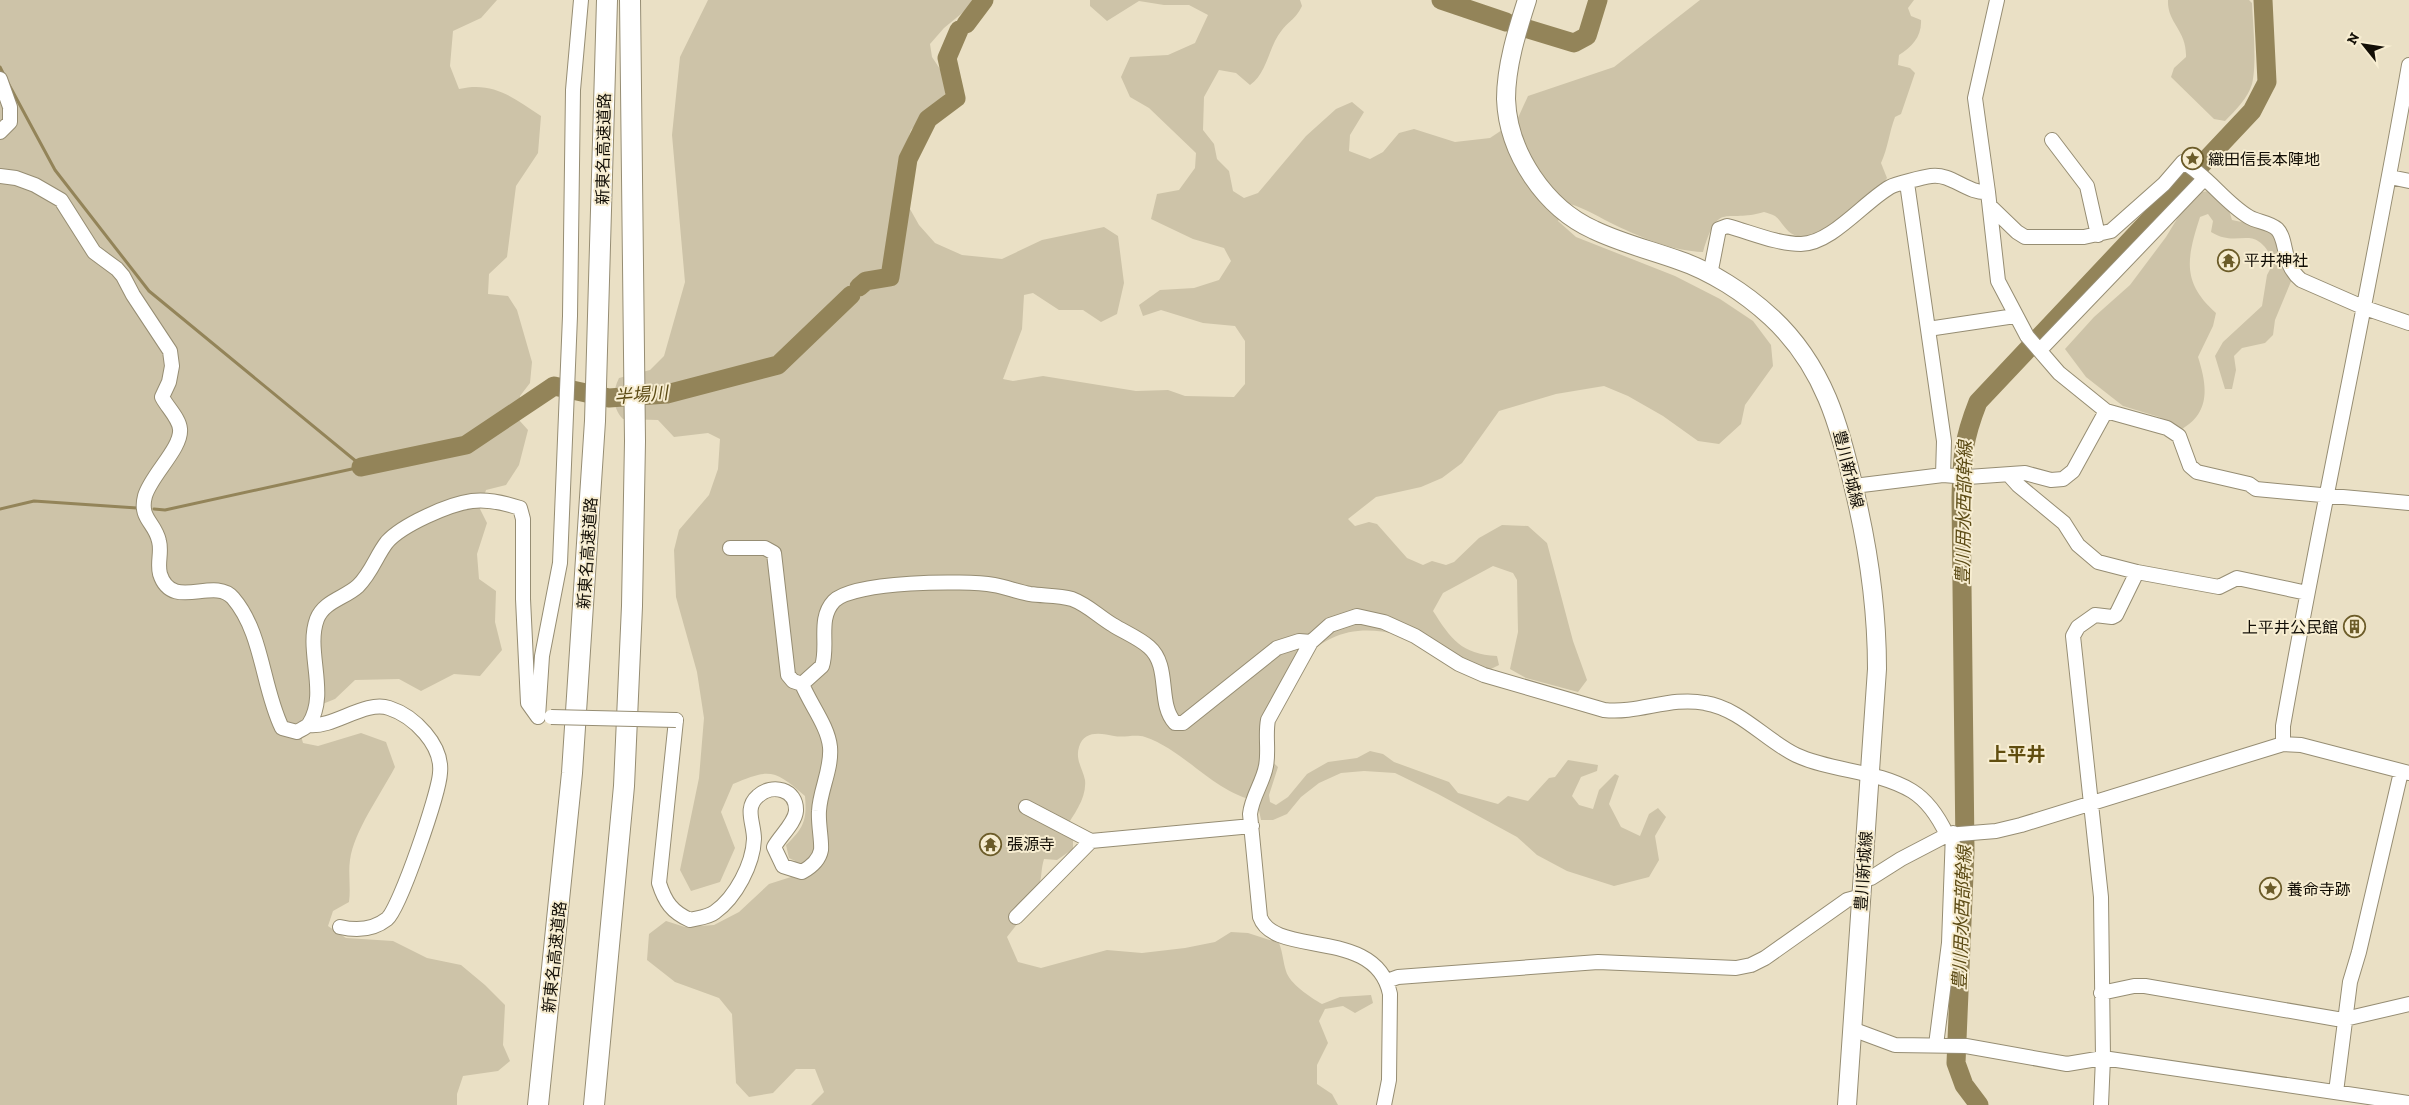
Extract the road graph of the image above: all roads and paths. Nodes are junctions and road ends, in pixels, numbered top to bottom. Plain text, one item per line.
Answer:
1 (582, 0) edge
2 (607, 0) edge
3 (630, 0) edge
4 (1527, 0) edge
5 (1997, 0) edge
6 (2409, 65) edge
7 (0, 79) edge
8 (0, 132) edge
9 (2052, 140) dead end
10 (0, 176) edge
11 (2202, 177) junction
12 (2390, 177) junction
13 (2409, 181) edge
14 (1907, 183) junction
15 (1989, 199) junction
16 (2098, 235) junction
17 (1710, 274) junction
18 (2364, 308) junction
19 (2014, 316) junction
20 (2409, 323) edge
21 (1928, 330) junction
22 (2039, 349) junction
23 (2106, 411) junction
24 (2009, 475) junction
25 (1947, 476) junction
26 (1854, 486) junction
27 (2325, 496) junction
28 (2409, 503) edge
29 (730, 548) dead end
30 (2137, 572) junction
31 (2306, 593) junction
32 (1311, 642) junction
33 (802, 684) junction
34 (544, 717) junction
35 (308, 725) junction
36 (2283, 744) junction
37 (2405, 772) edge
38 (1869, 776) junction
39 (2091, 803) junction
40 (1026, 807) dead end
41 (1252, 826) junction
42 (1952, 833) junction
43 (1091, 841) junction
44 (1862, 888) junction
45 (1016, 916) dead end
46 (340, 927) dead end
47 (1387, 981) junction
48 (2101, 993) junction
49 (2409, 1004) edge
50 (2345, 1019) junction
51 (1852, 1029) junction
52 (1940, 1045) junction
53 (2103, 1058) junction
54 (2336, 1092) junction
55 (2409, 1103) edge
56 (538, 1105) edge
57 (594, 1105) edge
58 (1384, 1105) edge
59 (1846, 1105) edge
60 (2102, 1105) edge

1 - 34 street
2 - 56 highway, 新東名高速道路
3 - 57 highway, 新東名高速道路
4 - 17 main road, 豊川新城線
5 - 15 street
6 - 12 street
7 - 8 street
9 - 16 street
10 - 35 street
11 - 16 street
11 - 18 street
11 - 22 street
12 - 13 street
12 - 18 street
14 - 15 street
14 - 17 street
14 - 21 street
15 - 16 street
15 - 19 street
17 - 26 main road, 豊川新城線
18 - 20 street
18 - 27 street
19 - 21 street
19 - 22 street
21 - 25 street
22 - 23 street
23 - 24 street
23 - 27 street
24 - 25 street
24 - 30 street
25 - 26 street
26 - 38 main road, 豊川新城線
27 - 28 street
27 - 31 street
29 - 33 street
30 - 31 street
30 - 39 street
31 - 36 street
32 - 33 street
32 - 38 street
32 - 41 street
33 - 34 street, bridge
34 - 35 street
35 - 46 street
36 - 37 street
36 - 39 street
37 - 50 street
38 - 42 street
38 - 44 main road, 豊川新城線
39 - 42 street
39 - 48 street
40 - 43 street
41 - 43 street
41 - 47 street
42 - 44 street
42 - 52 street
43 - 45 street
44 - 47 street
44 - 51 main road, 豊川新城線
47 - 58 street
48 - 50 street
48 - 53 street
49 - 50 street
50 - 54 street
51 - 52 street
51 - 59 main road, 豊川新城線
52 - 53 street
53 - 54 street
53 - 60 street
54 - 55 street

